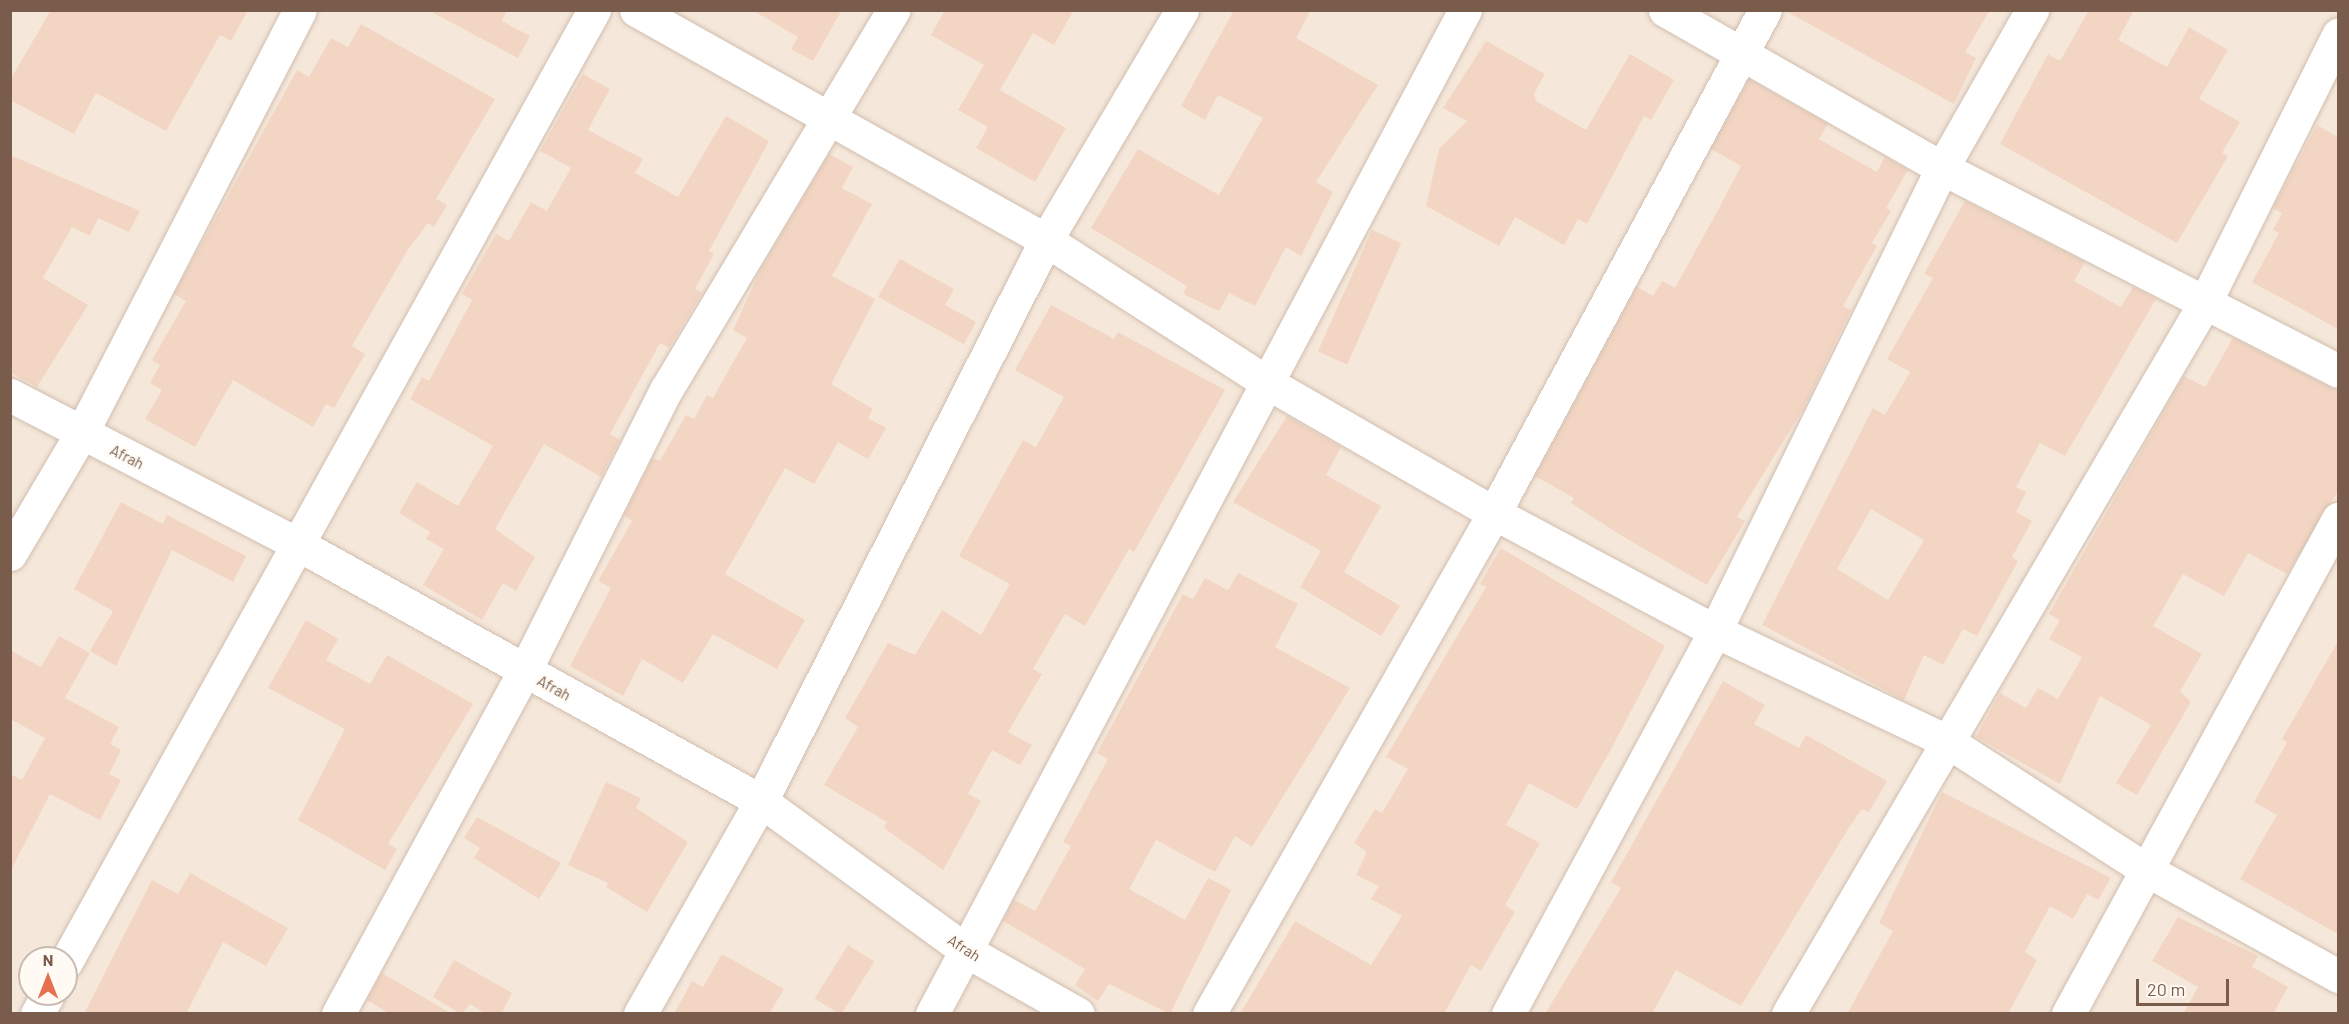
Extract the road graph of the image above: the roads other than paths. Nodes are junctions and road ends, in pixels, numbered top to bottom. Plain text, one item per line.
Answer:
1 (300, 10) edge
2 (594, 10) edge
3 (636, 10) edge
4 (893, 10) edge
5 (1182, 10) edge
6 (1465, 10) edge
7 (1665, 10) edge
8 (1765, 10) edge
9 (2032, 10) edge
10 (2338, 35) edge
11 (1739, 56) junction
12 (828, 121) junction
13 (1942, 168) junction
14 (1046, 240) junction
15 (2204, 304) junction
16 (2338, 371) edge
17 (1266, 382) junction
18 (10, 395) edge
19 (81, 434) junction
20 (1494, 513) junction
21 (2338, 519) edge
22 (302, 546) junction
23 (10, 554) edge
24 (1715, 631) junction
25 (524, 672) junction
26 (1947, 741) junction
27 (761, 801) junction
28 (2145, 869) junction
29 (75, 946) edge
30 (968, 952) junction
31 (2338, 976) edge
32 (338, 1014) edge
33 (640, 1014) edge
34 (932, 1014) edge
35 (1078, 1014) edge
36 (1209, 1014) edge
37 (1508, 1014) edge
38 (1788, 1014) edge
39 (2068, 1014) edge

1 - 19 street
2 - 22 street
3 - 12 street
4 - 12 street
5 - 14 street
6 - 17 street
7 - 11 street
8 - 11 street
9 - 13 street
10 - 15 street
11 - 13 street
11 - 20 street
12 - 14 street
12 - 25 street
13 - 15 street
13 - 24 street
14 - 17 street
14 - 27 street
15 - 16 street
15 - 26 street
17 - 20 street
17 - 30 street
18 - 19 street, Afrah
19 - 22 street, Afrah
19 - 23 street
20 - 24 street
20 - 36 street
21 - 28 street
22 - 25 street, Afrah
22 - 29 street
24 - 26 street
24 - 37 street
25 - 27 street, Afrah
25 - 32 street
26 - 28 street
26 - 38 street
27 - 30 street, Afrah
27 - 33 street
28 - 31 street
28 - 39 street
30 - 34 street
30 - 35 street, Afrah

